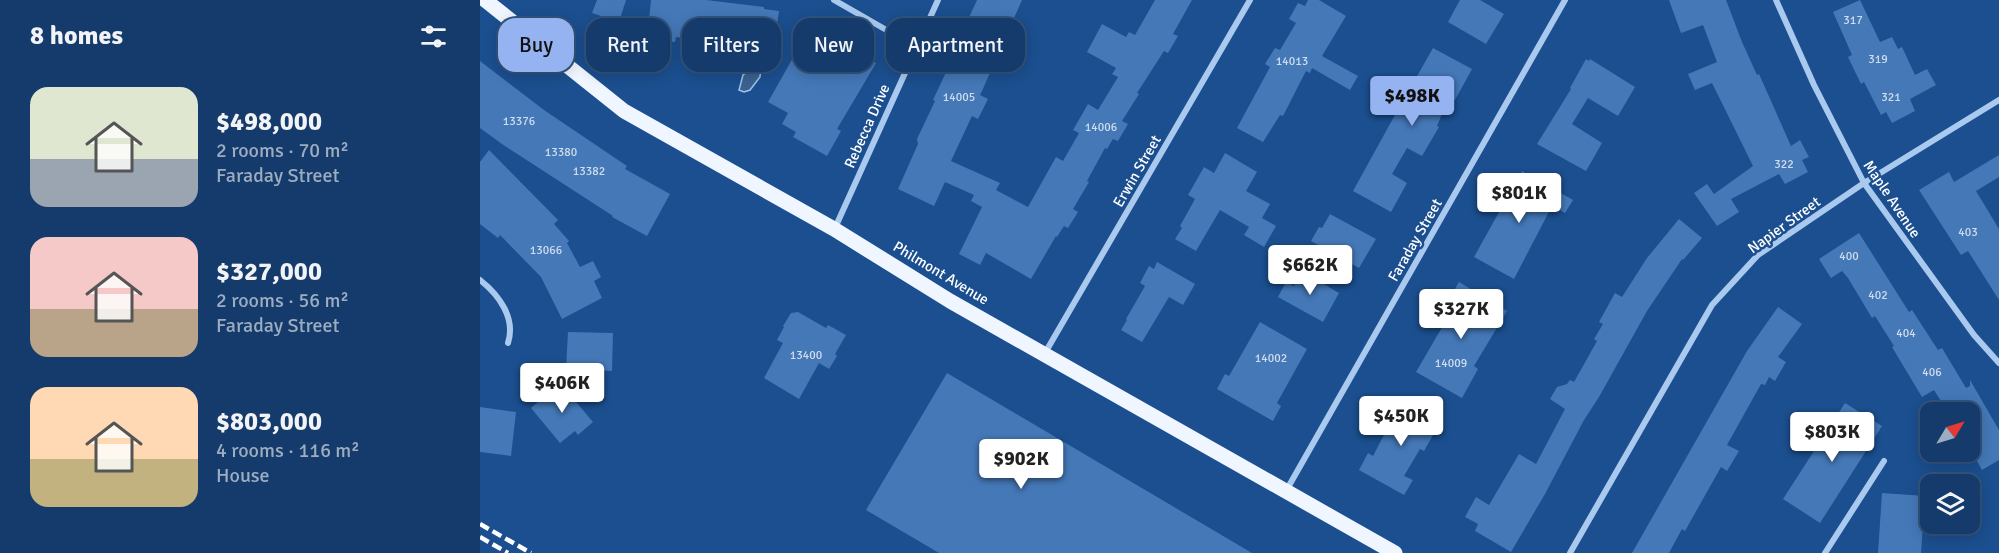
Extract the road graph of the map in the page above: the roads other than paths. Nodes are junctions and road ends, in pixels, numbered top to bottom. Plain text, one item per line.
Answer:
1 (485, 0) edge
2 (834, 0) edge
3 (938, 0) edge
4 (1250, 0) edge
5 (1565, 0) edge
6 (1776, 0) edge
7 (930, 18) edge
8 (886, 30) edge
9 (905, 72) edge
10 (1999, 100) edge
11 (1864, 183) junction
12 (834, 229) junction
13 (480, 280) edge
14 (508, 343) dead end
15 (1045, 353) junction
16 (1999, 363) edge
17 (1884, 461) dead end
18 (1285, 491) junction
19 (1395, 553) edge
20 (1570, 553) edge
21 (1826, 553) edge

1 - 12 main road, Philmont Avenue
2 - 8 street
3 - 7 street, Rebecca Drive
4 - 15 street, Erwin Street
5 - 18 street, Faraday Street
6 - 11 street, Maple Avenue
9 - 12 street, Rebecca Drive
10 - 11 street, Napier Street
11 - 16 street, Maple Avenue
11 - 20 street, Napier Street
12 - 15 main road, Philmont Avenue
13 - 14 street
15 - 18 main road, Philmont Avenue
17 - 21 street
18 - 19 main road, Philmont Avenue

